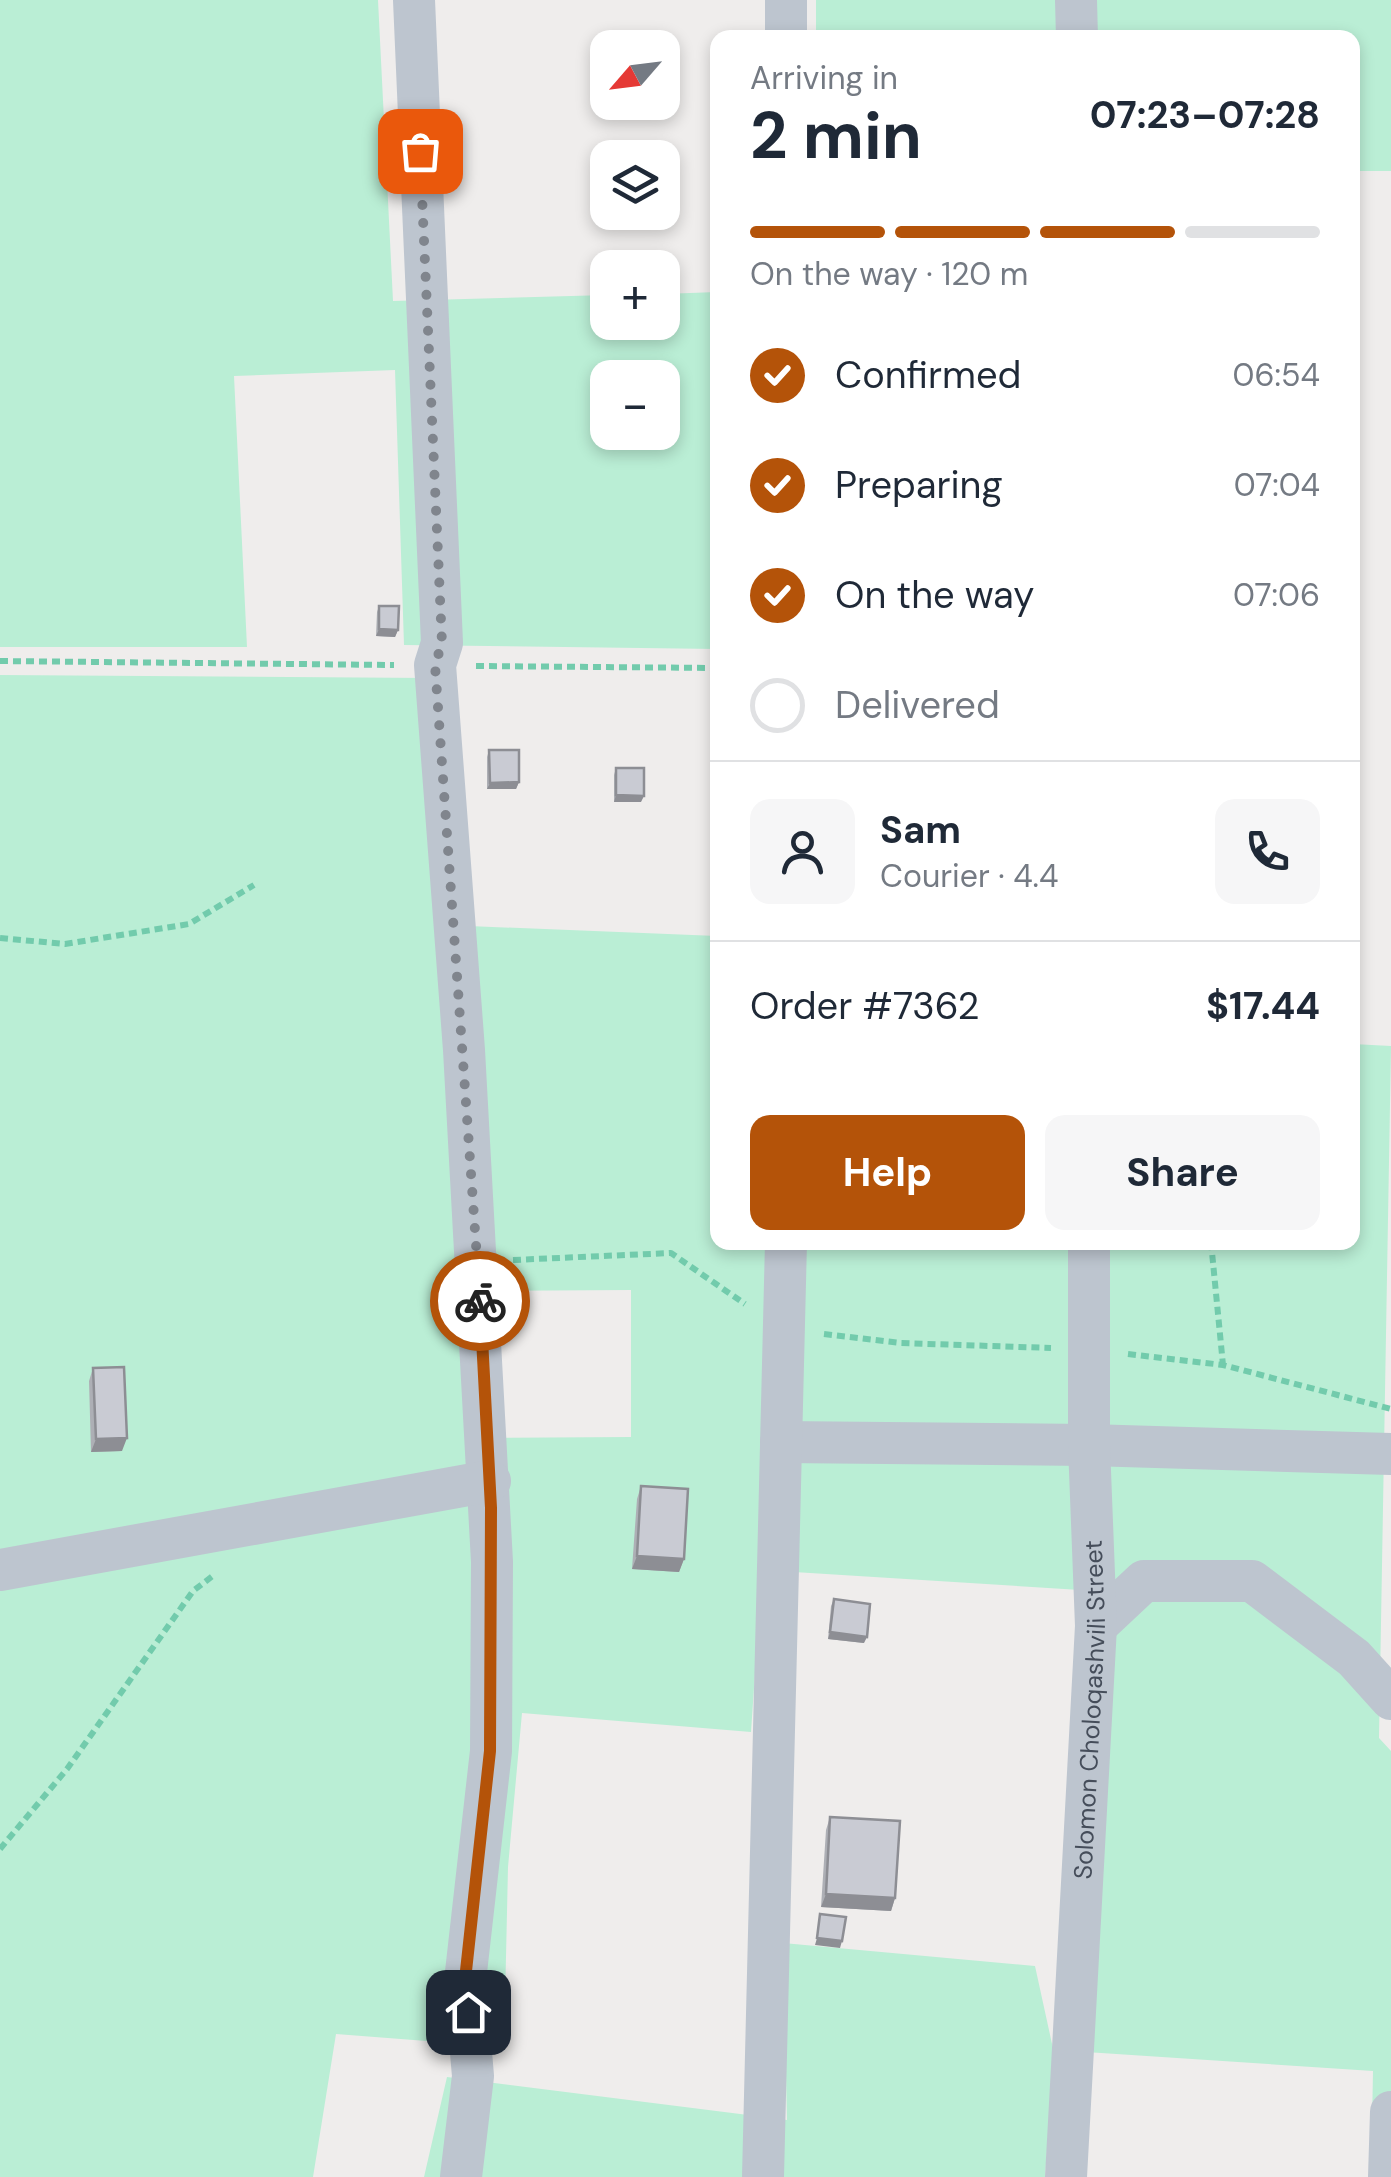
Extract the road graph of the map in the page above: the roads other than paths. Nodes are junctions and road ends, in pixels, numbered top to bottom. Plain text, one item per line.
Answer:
1 (414, 0) edge
2 (786, 0) edge
3 (1076, 0) edge
4 (786, 30) edge
5 (1077, 30) edge
6 (786, 1250) edge
7 (1089, 1250) edge
8 (781, 1442) junction
9 (1089, 1445) junction
10 (1391, 1454) edge
11 (490, 1481) junction
12 (0, 1570) edge
13 (1096, 1626) junction
14 (1391, 1699) edge
15 (1391, 2112) edge
16 (462, 2177) edge
17 (763, 2177) edge
18 (1066, 2177) edge
19 (1389, 2177) edge

1 - 11 street
2 - 4 street
3 - 5 street
6 - 8 street
7 - 9 street, Solomon Choloqashvili Street
8 - 9 street
8 - 17 street
9 - 10 street
9 - 13 street, Solomon Choloqashvili Street
11 - 12 street
11 - 16 street
13 - 14 street
13 - 18 street, Solomon Choloqashvili Street
15 - 19 street

